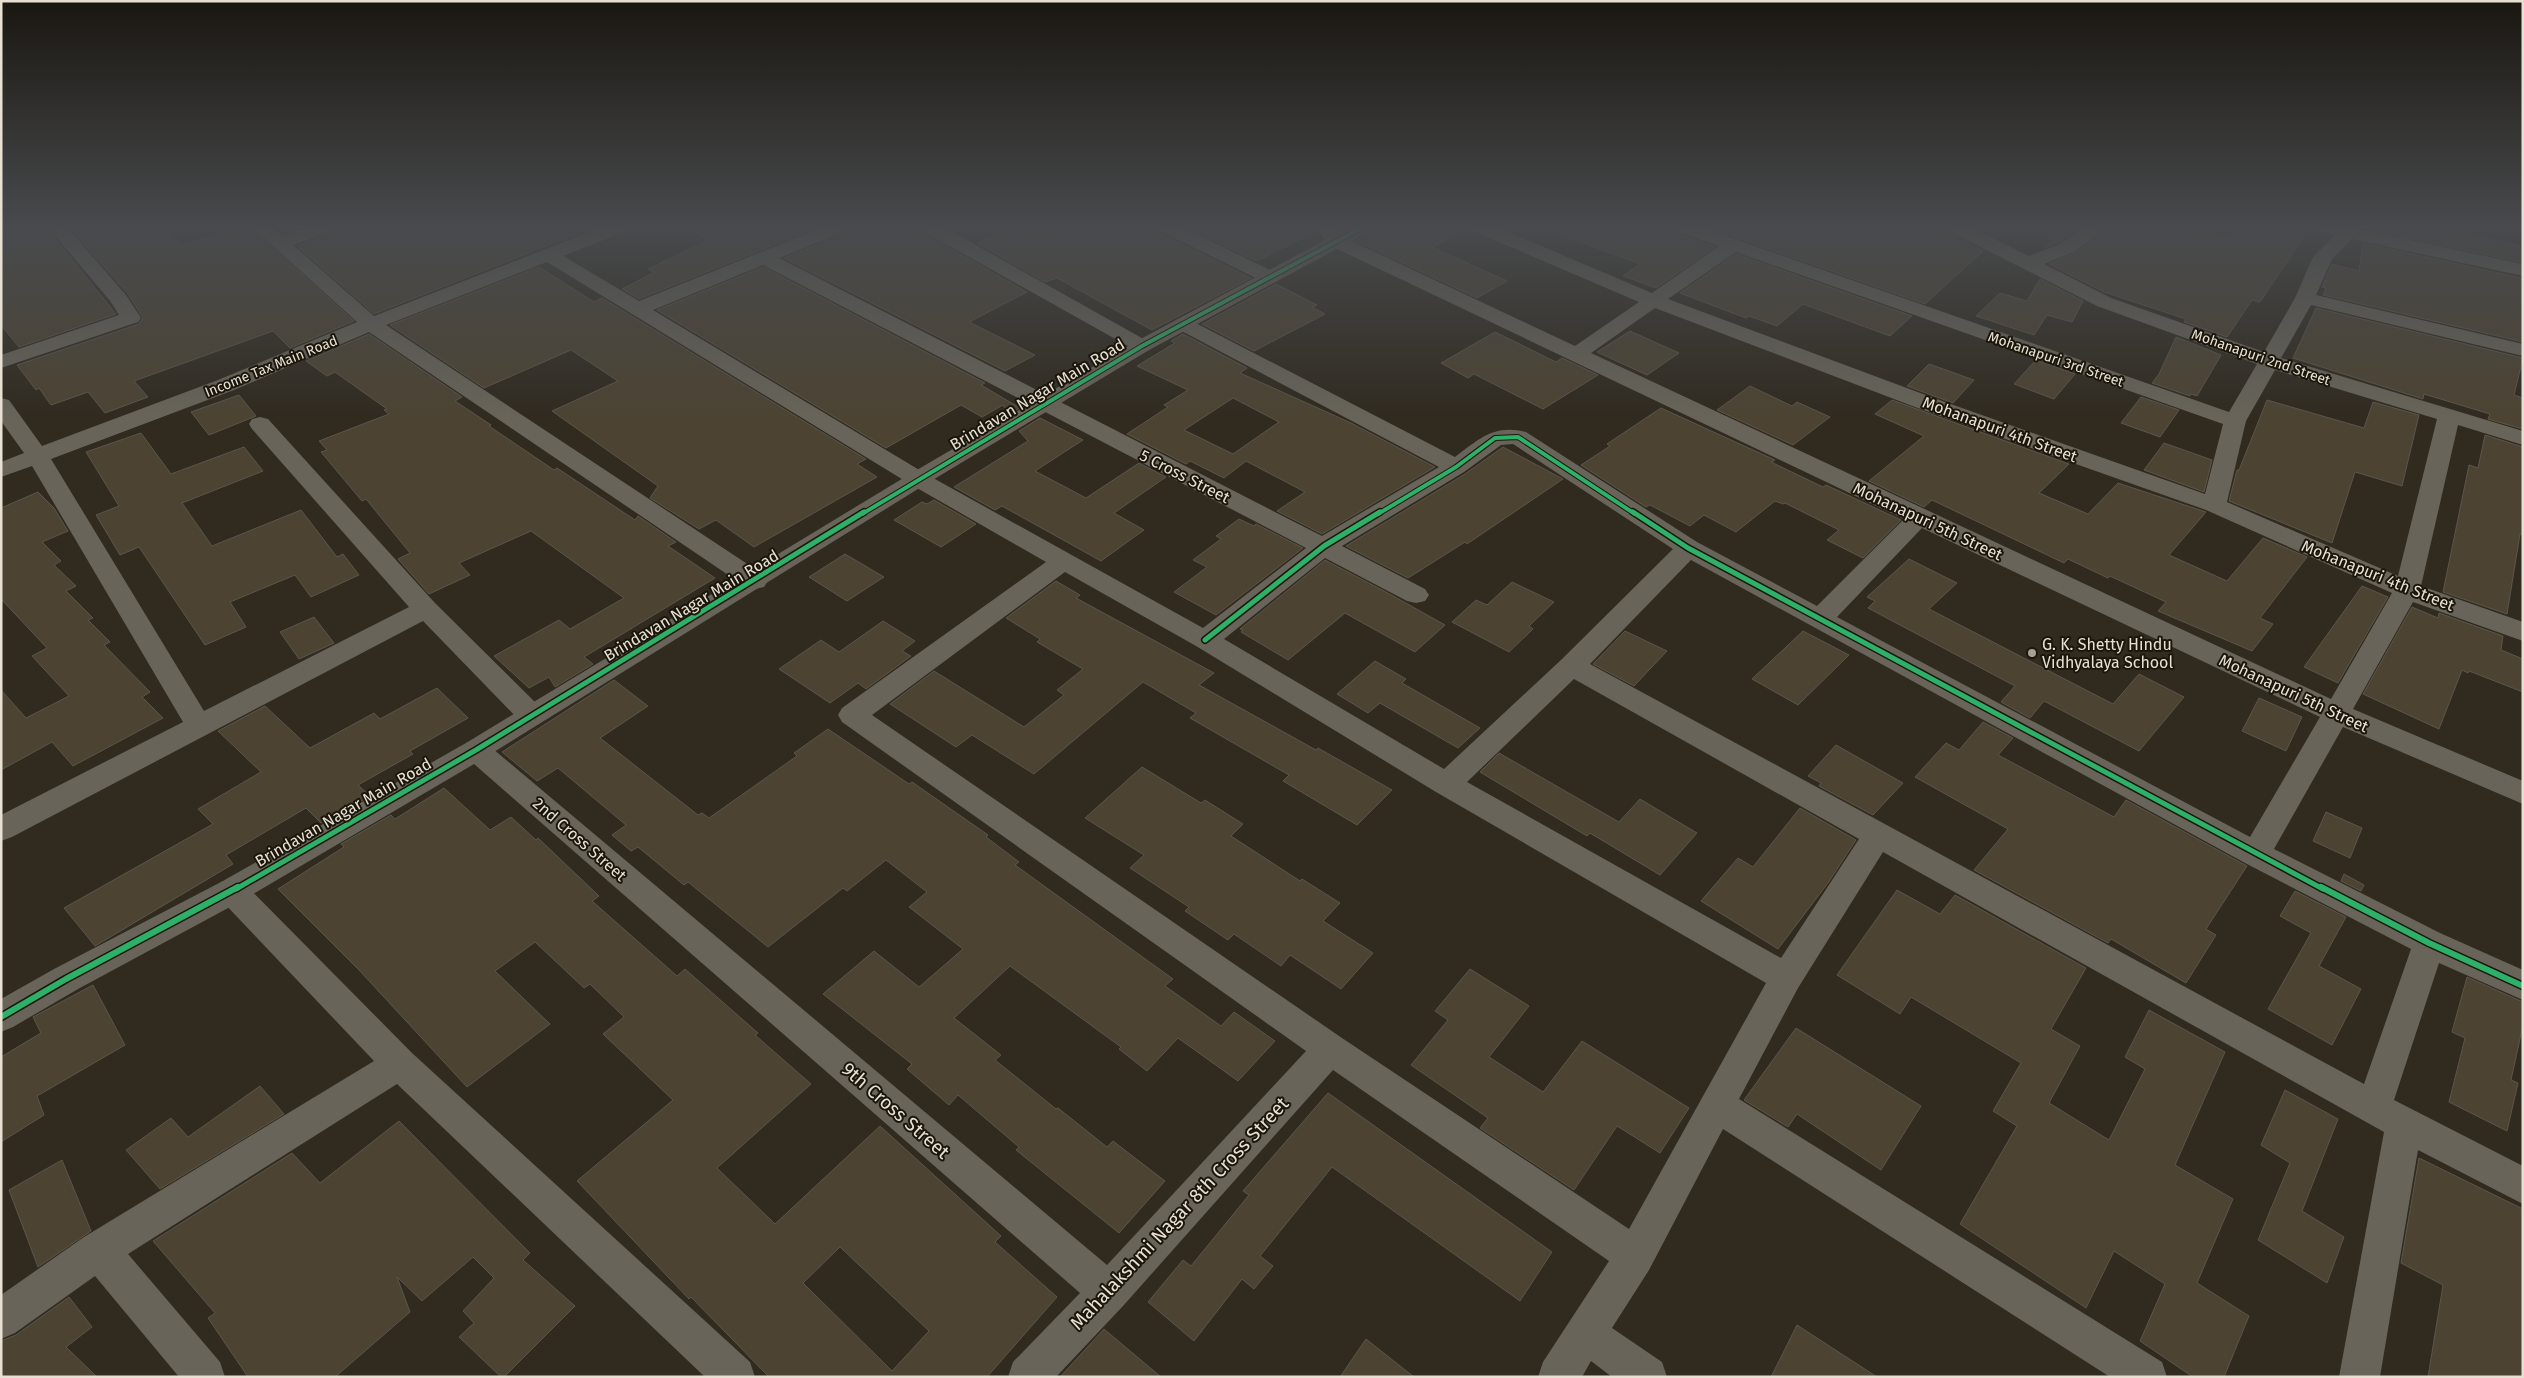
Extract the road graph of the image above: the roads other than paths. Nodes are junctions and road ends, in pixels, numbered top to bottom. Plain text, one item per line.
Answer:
1 (111, 290) edge
2 (333, 290) edge
3 (459, 290) edge
4 (607, 290) edge
5 (684, 290) edge
6 (826, 290) edge
7 (1043, 290) edge
8 (1244, 290) edge
9 (1444, 290) edge
10 (1629, 290) edge
11 (1670, 290) edge
12 (1860, 290) edge
13 (2080, 290) edge
14 (2308, 290) edge
15 (2305, 298) junction
16 (1654, 301) junction
17 (638, 309) junction
18 (370, 324) junction
19 (1184, 324) junction
20 (1142, 346) junction
21 (2523, 350) edge
22 (1575, 355) junction
23 (2269, 361) junction
24 (1, 362) edge
25 (1, 405) edge
26 (1045, 405) junction
27 (2449, 417) junction
28 (2234, 422) junction
29 (260, 424) dead end
30 (2523, 438) edge
31 (37, 455) junction
32 (1456, 467) junction
33 (1, 470) edge
34 (918, 479) junction
35 (2214, 505) junction
36 (1919, 517) junction
37 (1324, 546) junction
38 (1688, 548) junction
39 (1064, 561) junction
40 (755, 581) junction
41 (2407, 590) junction
42 (1416, 595) dead end
43 (426, 609) junction
44 (1820, 619) junction
45 (2523, 632) edge
46 (1205, 640) junction
47 (1572, 666) junction
48 (2336, 713) junction
49 (531, 715) junction
50 (199, 726) junction
51 (476, 750) junction
52 (1446, 784) junction
53 (2523, 793) edge
54 (1, 829) edge
55 (1878, 835) junction
56 (2256, 854) junction
57 (232, 891) junction
58 (683, 928) joint
59 (2429, 943) junction
60 (1786, 978) junction
61 (2523, 986) edge
62 (1, 1017) edge
63 (1330, 1048) junction
64 (400, 1064) junction
65 (1717, 1104) junction
66 (2389, 1116) junction
67 (2523, 1186) edge
68 (98, 1251) junction
69 (1635, 1256) junction
70 (1109, 1292) junction
71 (1, 1320) edge
72 (1586, 1333) junction
73 (205, 1377) edge
74 (735, 1377) edge
75 (1028, 1377) edge
76 (1558, 1377) edge
77 (1647, 1377) edge
78 (2147, 1377) edge
79 (2359, 1377) edge

1 - 24 street
2 - 18 street
3 - 18 street, Income Tax Main Road
4 - 17 street
5 - 17 street
6 - 26 street, 5 Cross Street
7 - 20 street
8 - 19 street, Brindavan Nagar Main Road
9 - 22 street, Mohanapuri 5th Street
10 - 16 street, Mohanapuri 4th Street
11 - 16 street
12 - 28 street, Mohanapuri 3rd Street
13 - 23 street, Mohanapuri 2nd Street
14 - 15 street
15 - 21 street
15 - 23 street
16 - 22 street
16 - 35 street, Mohanapuri 4th Street
17 - 34 street
18 - 31 street, Income Tax Main Road
18 - 40 street
19 - 20 street, Brindavan Nagar Main Road
19 - 32 street
20 - 26 street, Brindavan Nagar Main Road
22 - 36 street, Mohanapuri 5th Street
23 - 27 street, Mohanapuri 2nd Street
23 - 28 street
25 - 31 street
26 - 34 street, Brindavan Nagar Main Road
26 - 37 street, 5 Cross Street
27 - 30 street, Mohanapuri 2nd Street
27 - 41 street
28 - 35 street
29 - 43 street
31 - 33 street, Income Tax Main Road
31 - 50 street
32 - 37 street
32 - 38 street
34 - 39 street
34 - 40 street, Brindavan Nagar Main Road
35 - 41 street, Mohanapuri 4th Street
36 - 44 street
36 - 48 street, Mohanapuri 5th Street
37 - 42 street, 5 Cross Street
37 - 46 street
38 - 44 street
38 - 47 street
39 - 46 street
39 - 63 street
40 - 49 street, Brindavan Nagar Main Road
41 - 45 street, Mohanapuri 4th Street
41 - 48 street
43 - 49 street
43 - 50 street
44 - 56 street
46 - 52 street
47 - 52 street
47 - 55 street
48 - 53 street, Mohanapuri 5th Street
48 - 56 street
49 - 51 street, Brindavan Nagar Main Road
50 - 54 street
51 - 57 street, Brindavan Nagar Main Road
51 - 58 street, 2nd Cross Street
52 - 60 street
55 - 60 street
55 - 66 street
56 - 59 street
57 - 62 street, Brindavan Nagar Main Road
57 - 64 street
58 - 70 street, 9th Cross Street
59 - 61 street
59 - 66 street
60 - 65 street
63 - 69 street
63 - 70 street, Mahalakshmi Nagar 8th Cross Street
64 - 68 street
64 - 74 street
65 - 69 street
65 - 78 street
66 - 67 street
66 - 79 street
68 - 71 street
68 - 73 street
69 - 72 street
70 - 75 street, Mahalakshmi Nagar 8th Cross Street
72 - 76 street
72 - 77 street

